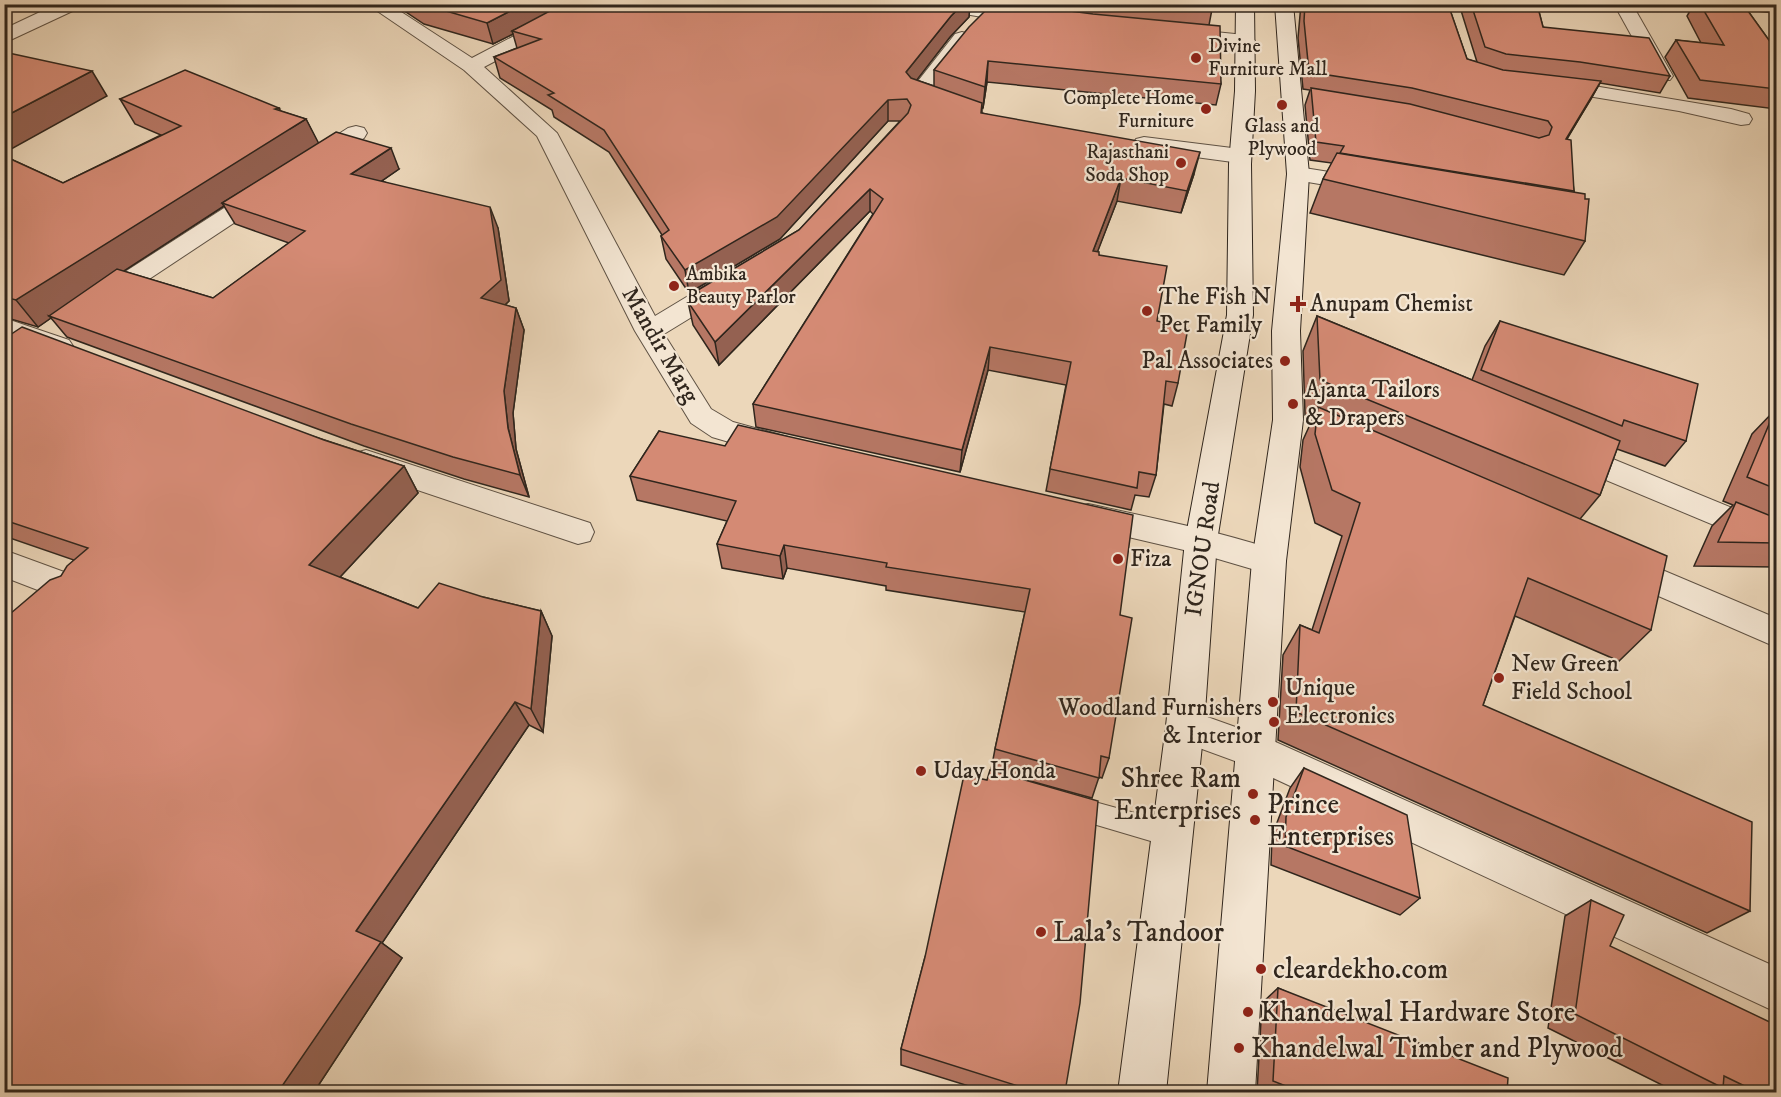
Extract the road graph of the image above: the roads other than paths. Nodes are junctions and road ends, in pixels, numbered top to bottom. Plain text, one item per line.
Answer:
1 (73, 4) edge
2 (376, 4) edge
3 (590, 4) edge
4 (936, 4) edge
5 (1245, 4) edge
6 (1284, 4) edge
7 (1623, 4) edge
8 (1741, 4) edge
9 (1776, 8) edge
10 (986, 14) junction
11 (1041, 20) edge
12 (1154, 32) edge
13 (4, 37) edge
14 (1245, 41) junction
15 (471, 66) junction
16 (1528, 83) edge
17 (1679, 105) junction
18 (966, 112) edge
19 (1741, 119) dead end
20 (356, 133) dead end
21 (1121, 141) edge
22 (1240, 156) junction
23 (1298, 174) junction
24 (1392, 189) edge
25 (750, 270) edge
26 (4, 326) edge
27 (62, 326) junction
28 (649, 331) junction
29 (87, 356) edge
30 (14, 358) edge
31 (1288, 420) junction
32 (1320, 434) edge
33 (1539, 439) edge
34 (797, 449) edge
35 (341, 452) edge
36 (1063, 510) edge
37 (578, 532) dead end
38 (1776, 540) edge
39 (1201, 541) junction
40 (1592, 552) edge
41 (1269, 561) junction
42 (4, 563) edge
43 (74, 590) edge
44 (1776, 633) edge
45 (1185, 726) junction
46 (1255, 751) junction
47 (1057, 802) edge
48 (1171, 835) junction
49 (1776, 990) edge
50 (1142, 1092) edge
51 (1231, 1092) edge

1 - 13 street
2 - 15 street, Mandir Marg
3 - 15 street
4 - 10 street
5 - 14 street, IGNOU Road
6 - 23 street
7 - 17 street
8 - 9 street
10 - 11 street
10 - 18 street
12 - 14 street
14 - 22 street, IGNOU Road
15 - 28 street, Mandir Marg
16 - 17 street
17 - 19 street
20 - 27 street
21 - 22 street
22 - 39 street, IGNOU Road
23 - 24 street
23 - 31 street
25 - 28 street
26 - 27 street
27 - 29 street
27 - 30 street
28 - 34 street, Mandir Marg
31 - 32 street
31 - 41 street
33 - 38 street
35 - 37 street
36 - 39 street
39 - 41 street
39 - 45 street, IGNOU Road
40 - 44 street
41 - 46 street
42 - 43 street
45 - 46 street
45 - 48 street, IGNOU Road
46 - 49 street
46 - 51 street
47 - 48 lane
48 - 50 street, IGNOU Road

